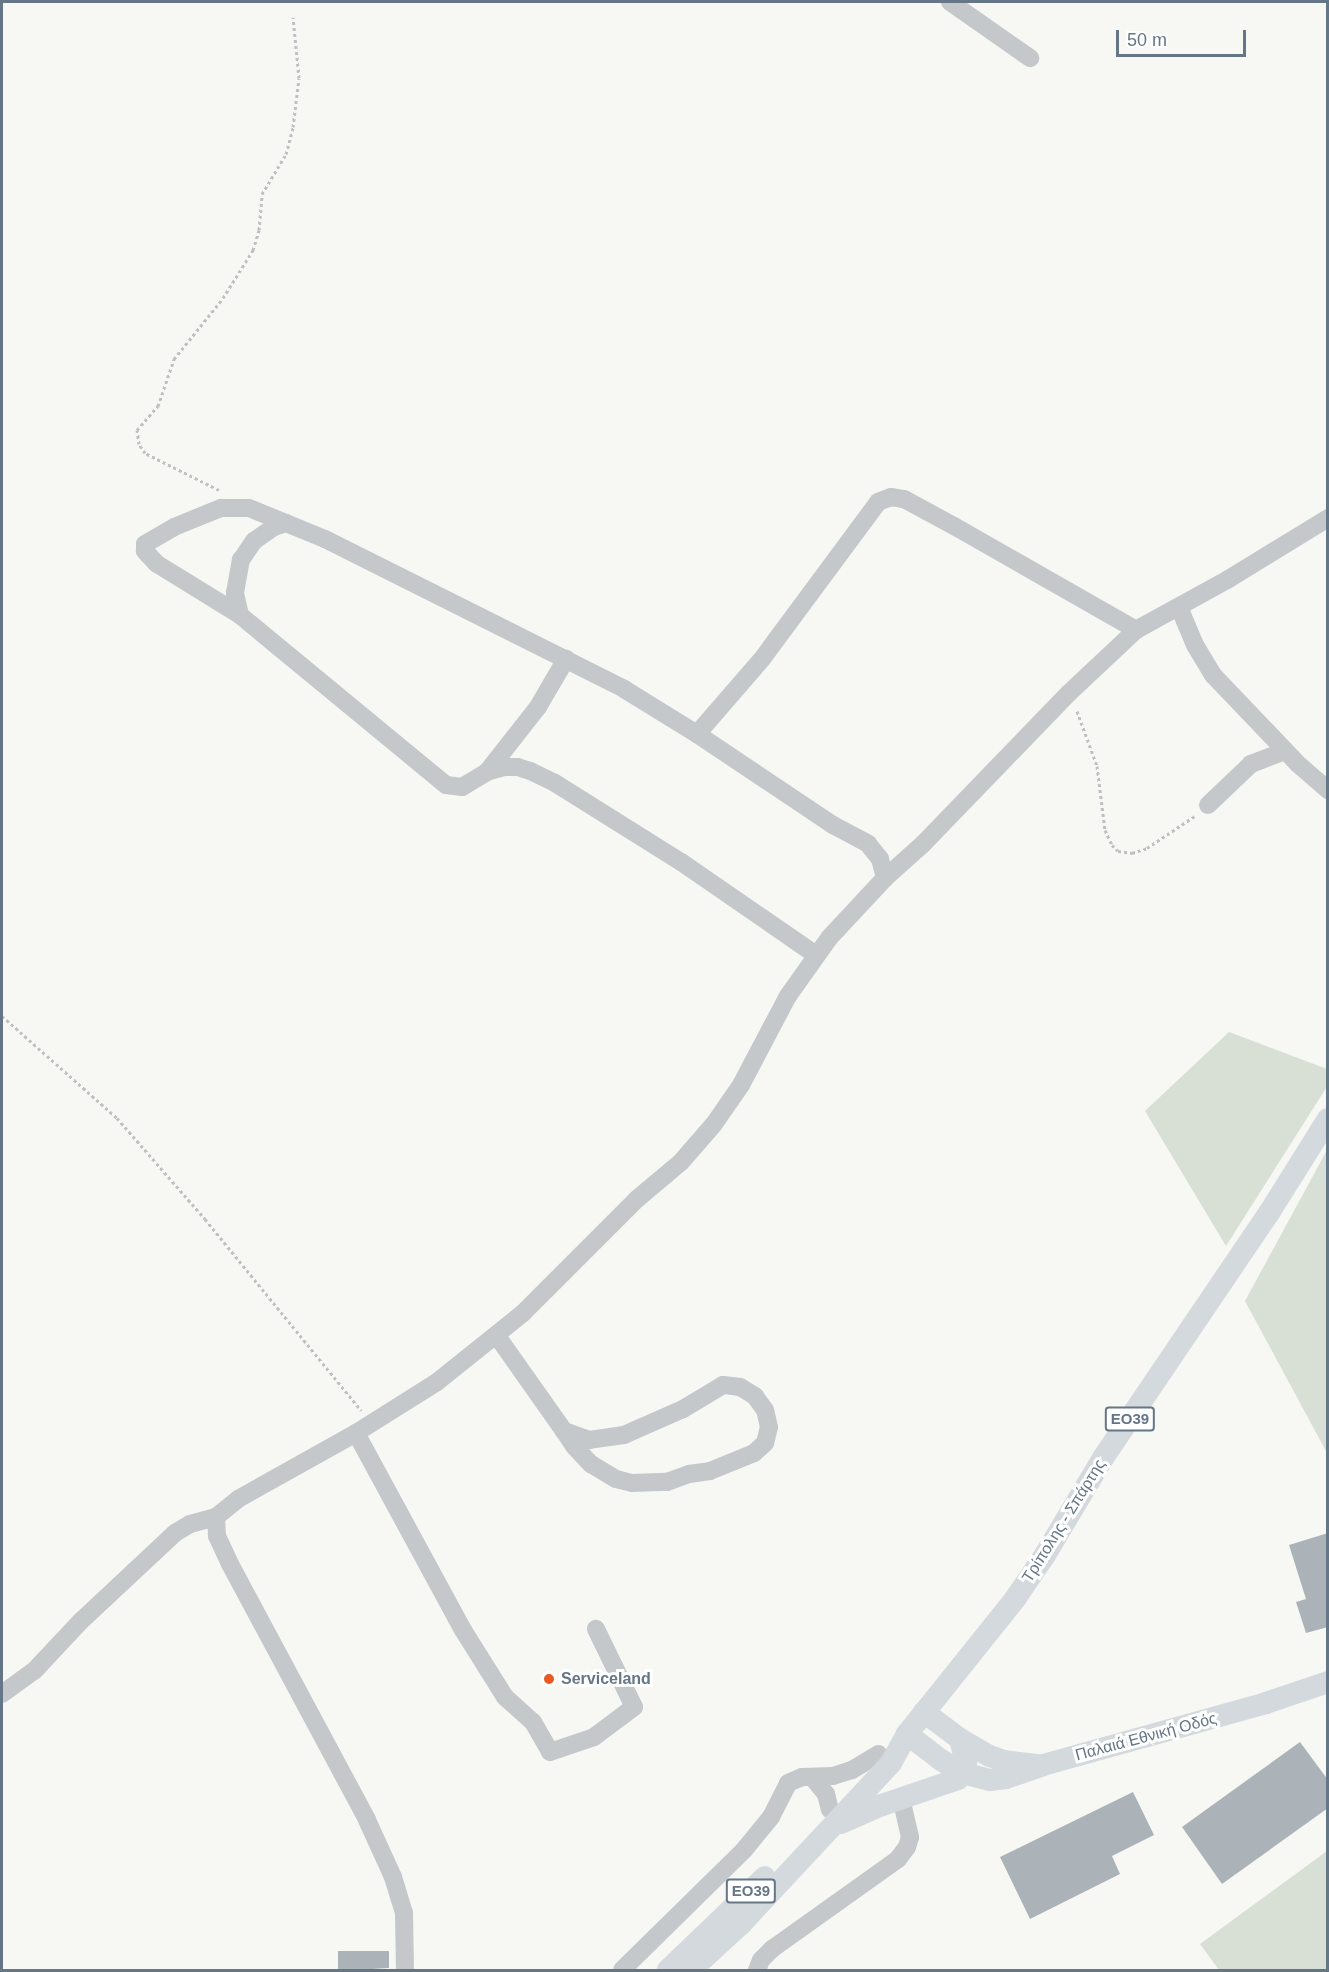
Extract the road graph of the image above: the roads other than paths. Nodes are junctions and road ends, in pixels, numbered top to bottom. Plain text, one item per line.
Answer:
1 (950, 2) edge
2 (1030, 58) dead end
3 (1328, 518) edge
4 (286, 523) junction
5 (1179, 607) junction
6 (240, 615) junction
7 (1136, 630) junction
8 (566, 659) junction
9 (697, 734) junction
10 (1285, 751) junction
11 (487, 772) junction
12 (1328, 790) edge
13 (1208, 805) road end
14 (885, 878) junction
15 (816, 955) junction
16 (1328, 1119) edge
17 (497, 1336) junction
18 (363, 1428) junction
19 (564, 1431) junction
20 (216, 1517) junction
21 (596, 1629) dead end
22 (1328, 1682) edge
23 (2, 1694) edge
24 (924, 1712) junction
25 (907, 1734) junction
26 (960, 1739) junction
27 (879, 1754) junction
28 (1043, 1765) junction
29 (963, 1773) junction
30 (813, 1778) junction
31 (901, 1798) junction
32 (832, 1818) junction
33 (405, 1971) edge
34 (622, 1971) edge
35 (668, 1971) edge
36 (691, 1971) edge
37 (757, 1971) edge

1 - 2 street
3 - 5 street
4 - 6 street
4 - 6 street
4 - 8 street
5 - 7 street
5 - 10 street
6 - 11 street
7 - 9 street
7 - 14 street
8 - 9 street
8 - 11 street
9 - 14 street
10 - 12 street
10 - 13 street
11 - 15 street
14 - 15 street
15 - 17 street
16 - 24 main road, Τρίπολης - Σπάρτης / ΕΟ39
17 - 18 street
17 - 19 street
18 - 20 street
18 - 21 street
19 - 19 street
20 - 23 street
20 - 33 street
22 - 28 main road, Παλαιά Εθνική Οδός
24 - 25 main road, Τρίπολης - Σπάρτης / ΕΟ39
24 - 26 main road
25 - 27 main road, Τρίπολης - Σπάρτης / ΕΟ39
25 - 29 main road, Παλαιά Εθνική Οδός
25 - 32 main road, Τρίπολης - Σπάρτης / ΕΟ39
26 - 28 main road
26 - 29 main road
27 - 30 street
27 - 32 main road, Τρίπολης - Σπάρτης / ΕΟ39
28 - 29 main road, Παλαιά Εθνική Οδός
29 - 31 main road
30 - 32 street
30 - 34 street
31 - 32 main road
31 - 37 street
32 - 35 main road, Τρίπολης - Σπάρτης / ΕΟ39
32 - 36 main road, Τρίπολης - Σπάρτης / ΕΟ39

